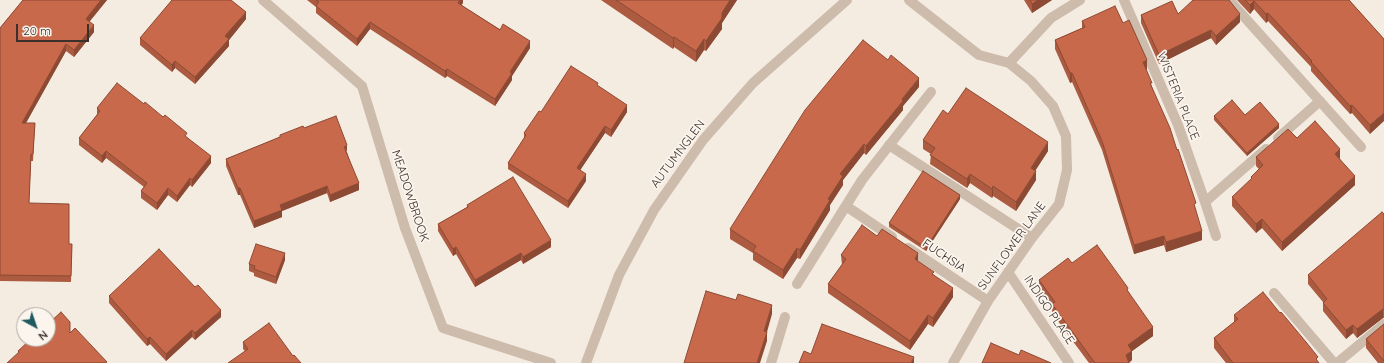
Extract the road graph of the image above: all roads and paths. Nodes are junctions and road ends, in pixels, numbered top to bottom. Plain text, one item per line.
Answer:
1 (264, 0) edge
2 (847, 0) edge
3 (909, 0) edge
4 (1080, 0) edge
5 (1124, 0) edge
6 (1229, 0) edge
7 (1009, 63) junction
8 (931, 92) dead end
9 (1320, 101) junction
10 (889, 145) junction
11 (1361, 147) dead end
12 (1205, 202) junction
13 (846, 206) junction
14 (1216, 236) dead end
15 (1032, 238) junction
16 (1008, 272) junction
17 (797, 284) dead end
18 (1274, 293) dead end
19 (988, 301) junction
20 (785, 317) dead end
21 (1384, 324) edge
22 (551, 363) edge
23 (586, 363) edge
24 (771, 363) edge
25 (953, 363) edge
26 (1069, 363) edge
27 (1334, 363) edge
28 (1337, 363) edge

1 - 22 street, MEADOWBROOK
2 - 23 street, AUTUMNGLEN
3 - 7 street, SUNFLOWER LANE
4 - 7 street
5 - 12 street, WISTERIA PLACE
6 - 9 street
7 - 15 street, SUNFLOWER LANE
8 - 10 street
9 - 11 street
9 - 12 street
10 - 13 street
10 - 15 street
12 - 14 street, WISTERIA PLACE
13 - 17 street
13 - 19 street, FUCHSIA
15 - 16 street, SUNFLOWER LANE
16 - 19 street, SUNFLOWER LANE
16 - 26 street, INDIGO PLACE
18 - 27 street
19 - 25 street, SUNFLOWER LANE
20 - 24 street
21 - 28 street

